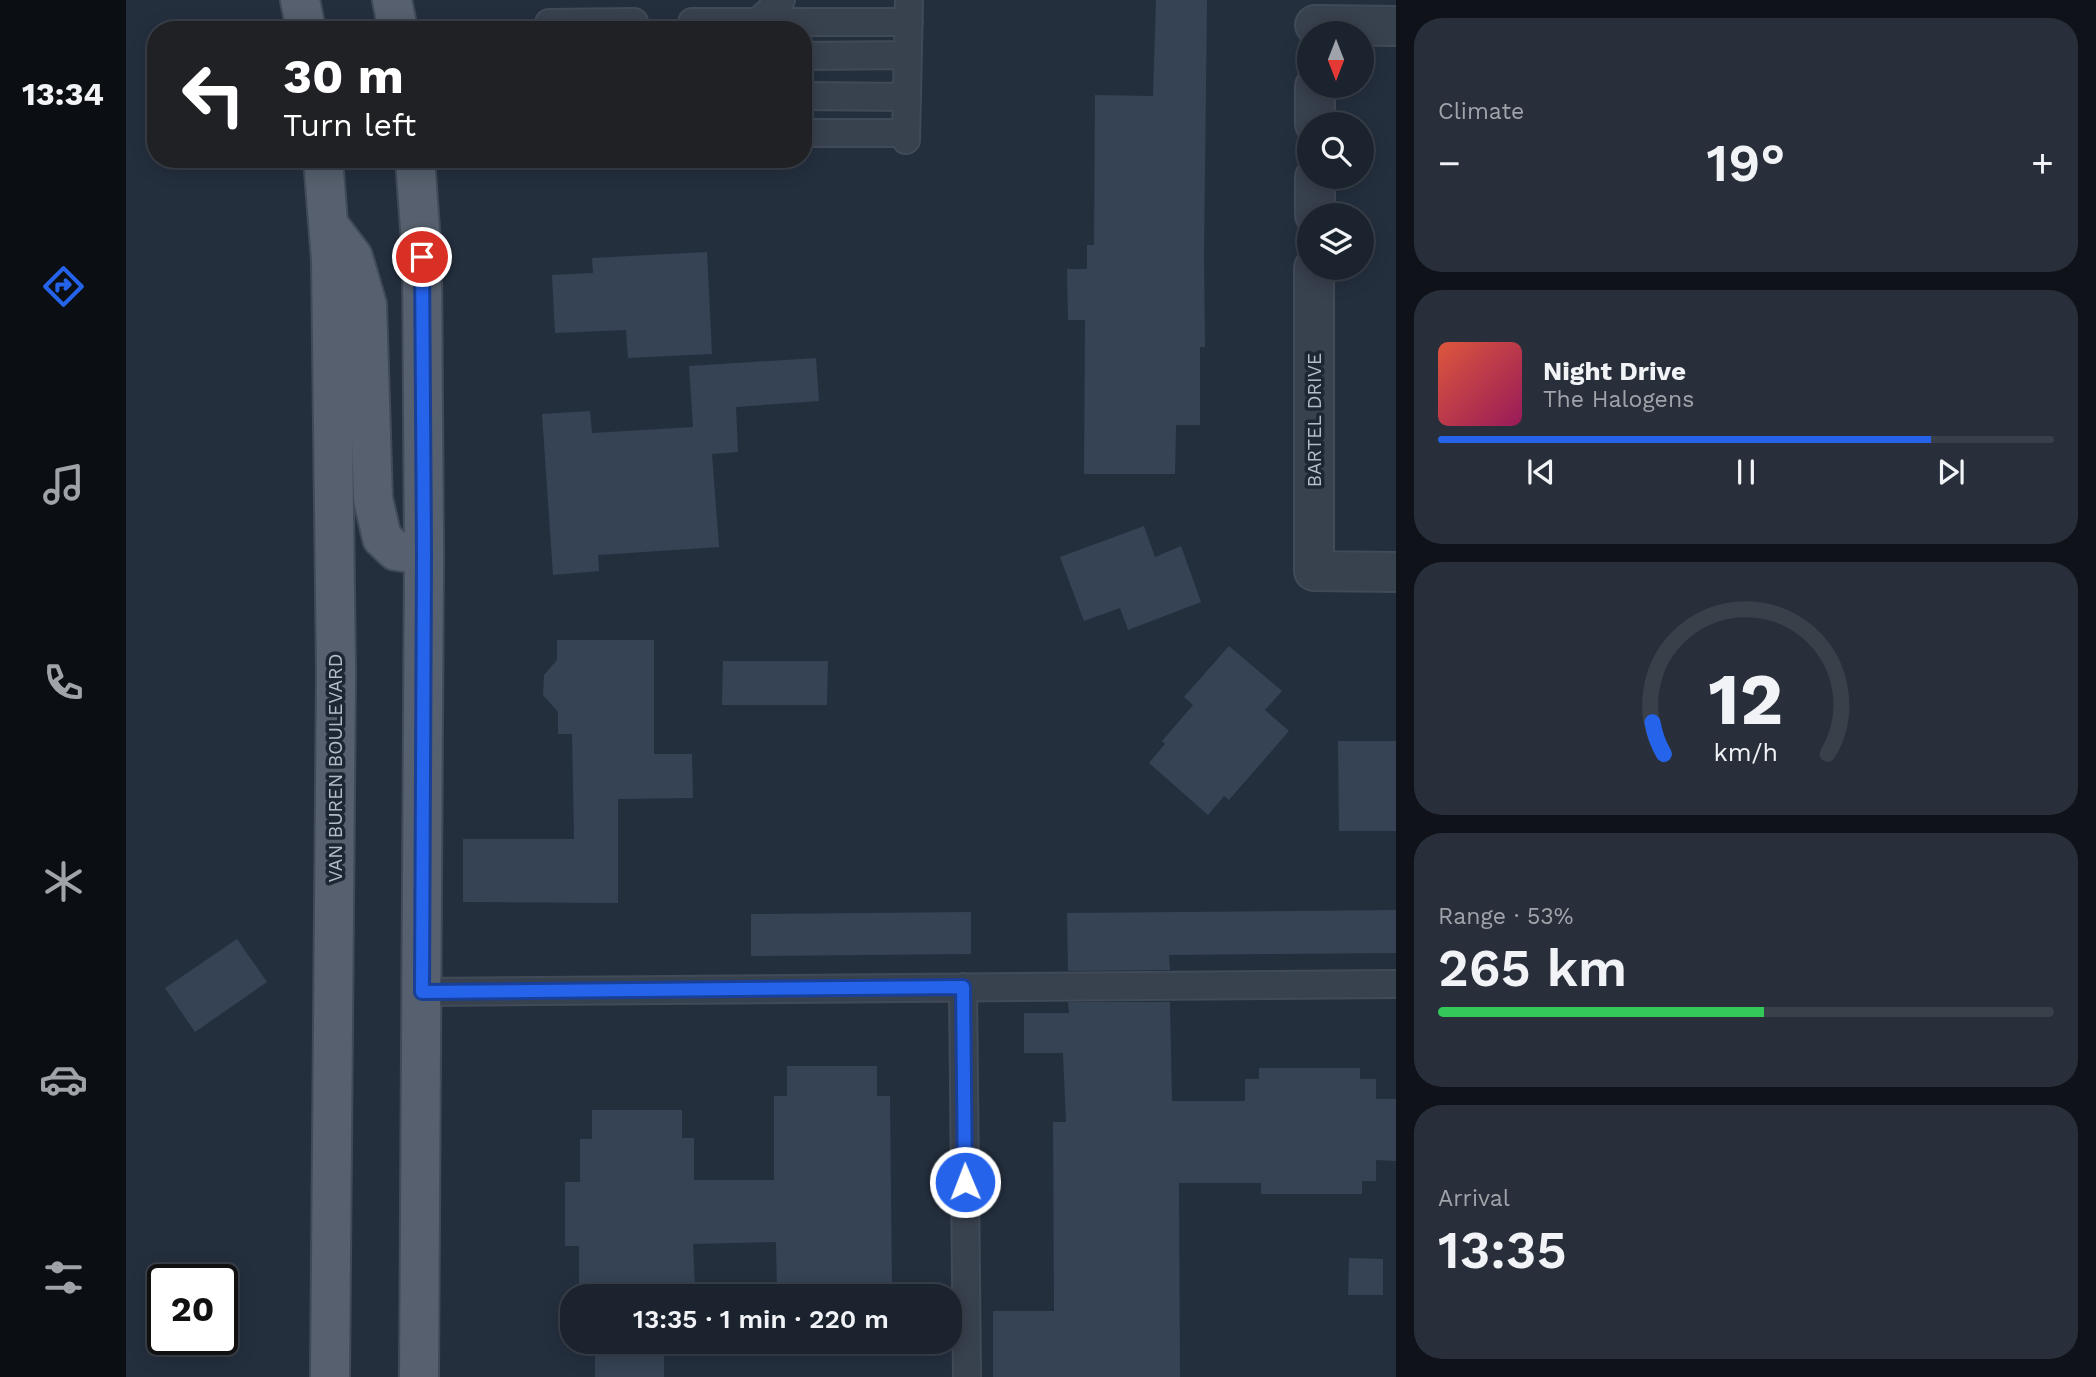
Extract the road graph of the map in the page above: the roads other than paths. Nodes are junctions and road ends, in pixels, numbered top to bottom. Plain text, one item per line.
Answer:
1 (300, 0) edge
2 (392, 0) edge
3 (781, 0) edge
4 (909, 11) edge
5 (758, 17) edge
6 (549, 18) edge
7 (1315, 19) edge
8 (304, 21) edge
9 (396, 21) edge
10 (613, 21) edge
11 (705, 21) edge
12 (1396, 26) edge
13 (908, 55) junction
14 (812, 57) edge
15 (812, 96) edge
16 (907, 97) junction
17 (812, 134) edge
18 (324, 168) edge
19 (416, 168) edge
20 (328, 224) junction
21 (1314, 280) edge
22 (424, 555) junction
23 (1396, 572) edge
24 (1396, 984) edge
25 (963, 987) junction
26 (422, 992) junction
27 (330, 1377) edge
28 (419, 1377) edge
29 (967, 1377) edge

1 - 8 main road
2 - 9 main road
3 - 5 lane
4 - 5 lane
4 - 13 lane
5 - 11 lane
6 - 10 lane
7 - 12 street
13 - 14 lane
13 - 16 lane
15 - 16 lane
16 - 17 lane
18 - 20 main road, VAN BUREN BOULEVARD
19 - 22 main road
20 - 22 main road
20 - 27 main road, VAN BUREN BOULEVARD
21 - 23 street, BARTEL DRIVE
22 - 26 main road
24 - 25 lane
25 - 26 lane
25 - 29 lane
26 - 28 main road

